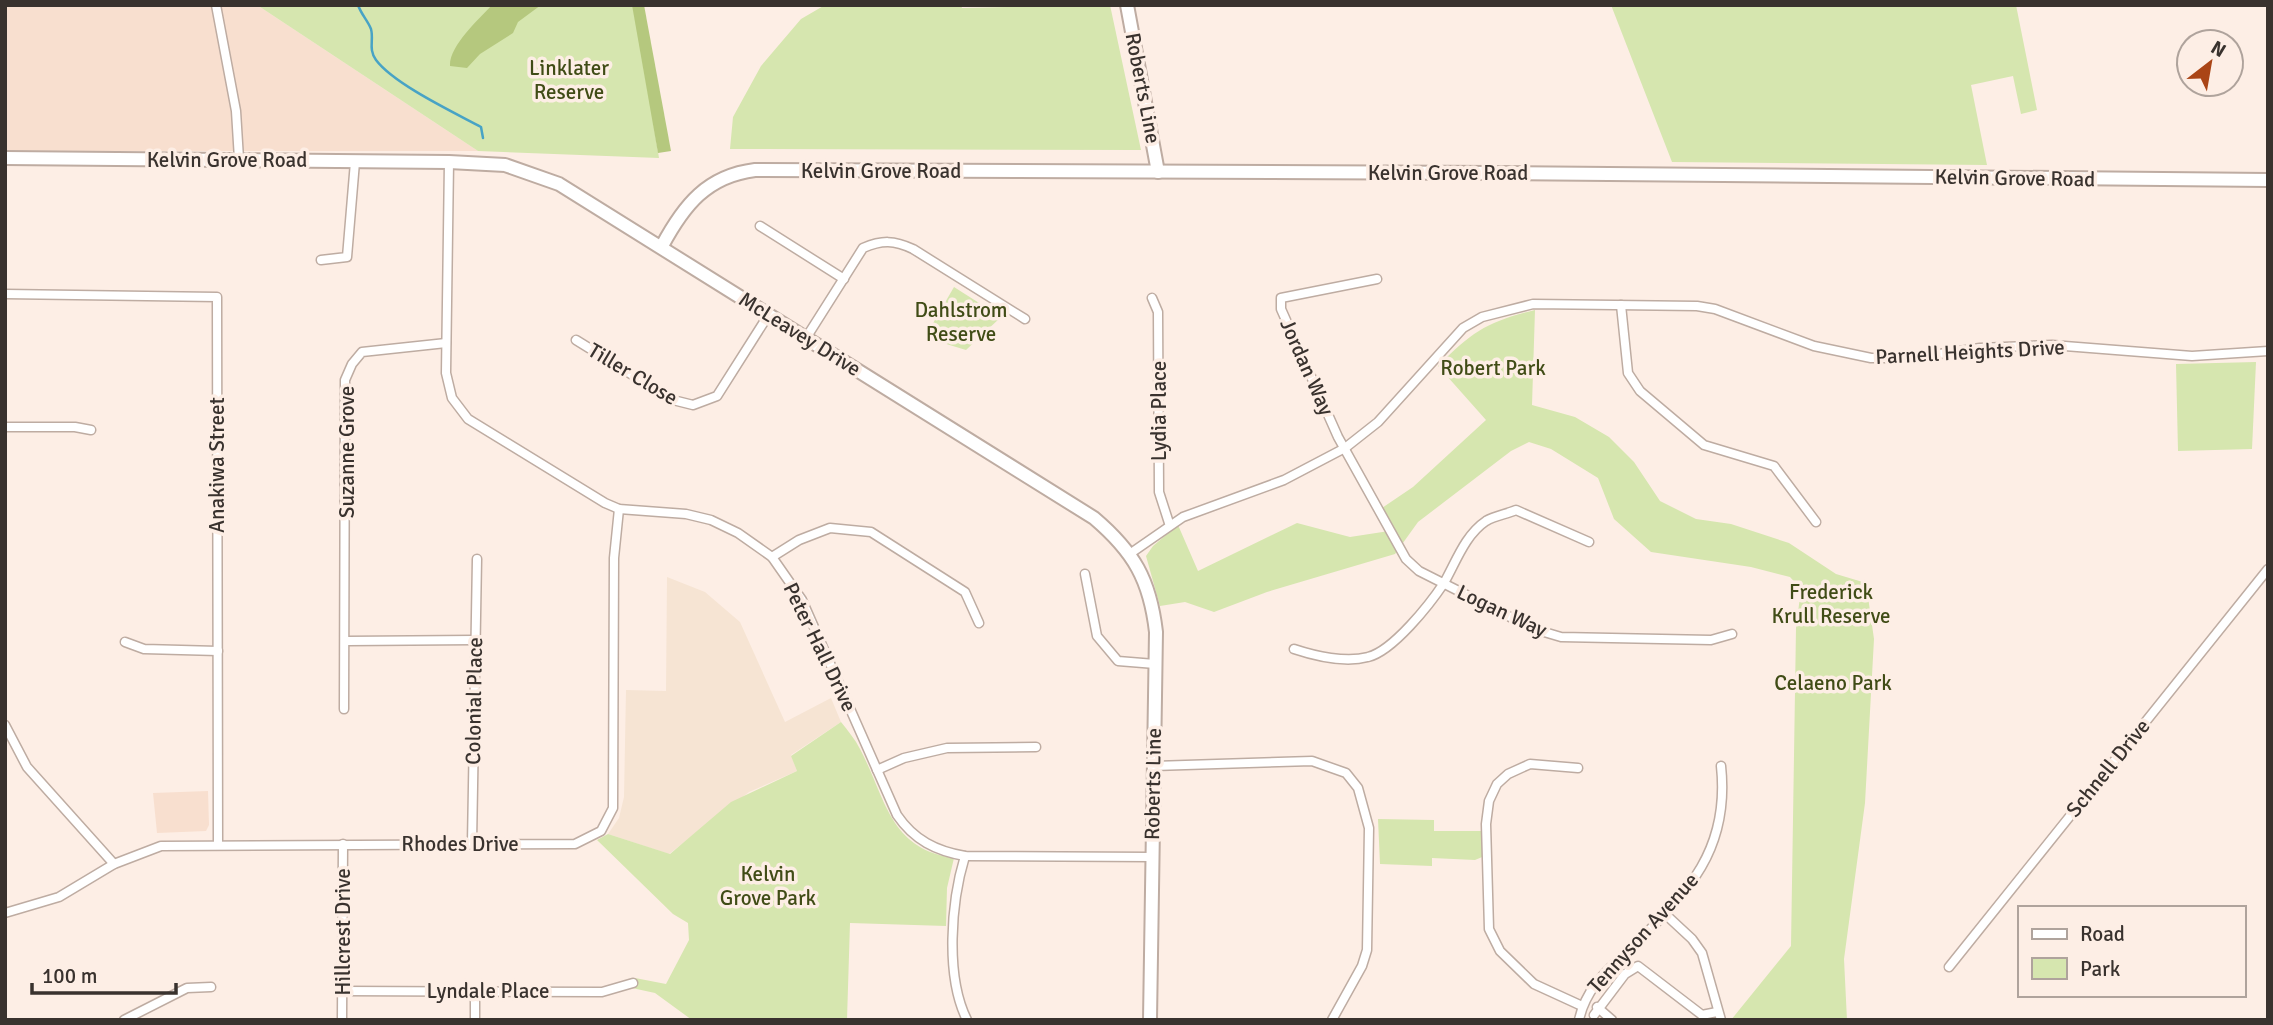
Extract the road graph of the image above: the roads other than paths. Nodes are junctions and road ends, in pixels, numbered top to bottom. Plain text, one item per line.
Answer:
1 (216, 5) edge
2 (1127, 5) edge
3 (5, 158) edge
4 (239, 159) junction
5 (355, 162) junction
6 (449, 162) junction
7 (1158, 172) junction
8 (2268, 180) edge
9 (760, 226) dead end
10 (662, 246) junction
11 (321, 260) dead end
12 (844, 279) junction
13 (1377, 279) dead end
14 (5, 294) edge
15 (1152, 298) dead end
16 (1621, 305) junction
17 (769, 314) junction
18 (1025, 319) dead end
19 (806, 338) junction
20 (576, 340) dead end
21 (446, 343) junction
22 (2268, 351) edge
23 (5, 427) edge
24 (91, 430) dead end
25 (1345, 448) junction
26 (619, 509) junction
27 (1816, 522) dead end
28 (1170, 523) junction
29 (1589, 542) dead end
30 (1131, 553) junction
31 (772, 557) junction
32 (477, 559) dead end
33 (2268, 569) edge
34 (1085, 574) dead end
35 (1443, 583) junction
36 (979, 623) dead end
37 (1732, 634) dead end
38 (475, 640) junction
39 (347, 641) junction
40 (125, 642) dead end
41 (1294, 649) dead end
42 (218, 651) junction
43 (1155, 664) junction
44 (344, 709) dead end
45 (5, 725) edge
46 (1036, 747) dead end
47 (1154, 766) junction
48 (1721, 766) dead end
49 (1578, 768) dead end
50 (877, 770) junction
51 (472, 843) junction
52 (218, 844) junction
53 (344, 844) junction
54 (965, 856) junction
55 (1152, 857) junction
56 (114, 864) junction
57 (5, 913) edge
58 (1664, 913) junction
59 (1949, 967) dead end
60 (633, 983) dead end
61 (211, 987) dead end
62 (343, 990) junction
63 (475, 991) junction
64 (1582, 1006) junction
65 (1719, 1016) edge
66 (124, 1020) edge
67 (342, 1020) edge
68 (475, 1020) edge
69 (967, 1020) edge
70 (1150, 1020) edge
71 (1332, 1020) edge
72 (1579, 1020) edge
73 (1612, 1020) edge

1 - 4 street
2 - 7 street, Roberts Line
3 - 4 street, Kelvin Grove Road
4 - 5 street, Kelvin Grove Road
5 - 6 street, Kelvin Grove Road
5 - 11 street
6 - 10 street, McLeavey Drive
6 - 21 street, Peter Hall Drive
7 - 8 street, Kelvin Grove Road
7 - 10 street, Kelvin Grove Road
9 - 12 street
10 - 17 street, McLeavey Drive
12 - 18 street
12 - 19 street
13 - 25 street, Jordan Way
14 - 42 street, Anakiwa Street
15 - 28 street, Lydia Place
16 - 22 street, Parnell Heights Drive
16 - 25 street, Parnell Heights Drive
16 - 27 street
17 - 19 street, McLeavey Drive
17 - 20 street, Tiller Close
19 - 30 street, McLeavey Drive
21 - 26 street, Peter Hall Drive
21 - 39 street, Suzanne Grove
23 - 24 street
25 - 28 street, Parnell Heights Drive
25 - 35 street, Logan Way
26 - 31 street, Peter Hall Drive
26 - 51 street, Rhodes Drive
28 - 30 street, Parnell Heights Drive
29 - 35 street
30 - 43 street, Roberts Line
31 - 36 street
31 - 50 street, Peter Hall Drive
32 - 38 street, Colonial Place
33 - 59 street, Schnell Drive
34 - 43 street
35 - 37 street, Logan Way
35 - 41 street
38 - 39 street
38 - 51 street, Colonial Place
39 - 44 street, Suzanne Grove
40 - 42 street
42 - 52 street, Anakiwa Street
43 - 47 street, Roberts Line
45 - 56 street
46 - 50 street
47 - 55 street, Roberts Line
47 - 71 street
48 - 58 street, Tennyson Avenue
49 - 64 street
50 - 54 street, Peter Hall Drive
51 - 53 street, Rhodes Drive
52 - 53 street, Rhodes Drive
52 - 56 street, Rhodes Drive
53 - 62 street, Hillcrest Drive
54 - 55 street, Peter Hall Drive
54 - 69 street
55 - 70 street, Roberts Line
56 - 57 street, Rhodes Drive
58 - 64 street, Tennyson Avenue
58 - 65 street
60 - 63 street, Lyndale Place
61 - 66 street
62 - 63 street, Lyndale Place
62 - 67 street, Hillcrest Drive
63 - 68 street
64 - 72 street, Tennyson Avenue
65 - 73 street

